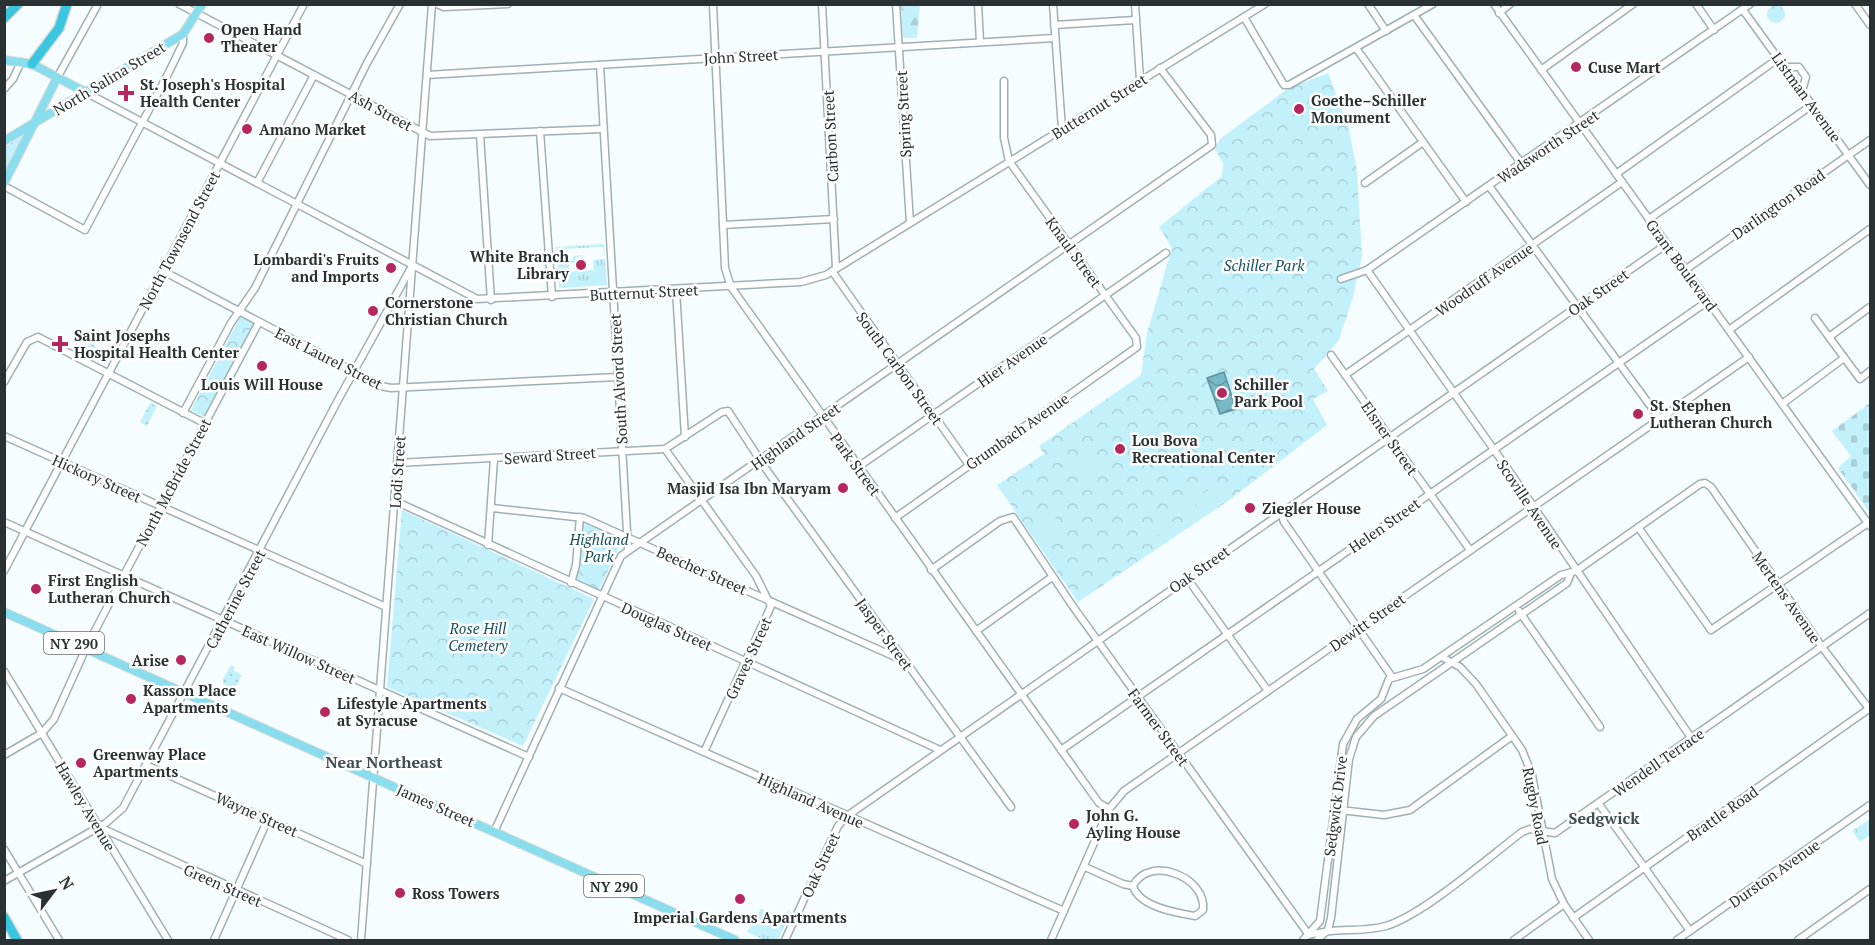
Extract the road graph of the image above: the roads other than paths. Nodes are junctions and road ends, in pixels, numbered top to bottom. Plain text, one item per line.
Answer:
1 (18, 4) edge
2 (67, 4) edge
3 (98, 4) edge
4 (179, 4) edge
5 (202, 4) edge
6 (304, 4) edge
7 (400, 4) edge
8 (432, 4) edge
9 (437, 4) edge
10 (508, 4) edge
11 (713, 4) edge
12 (822, 4) edge
13 (896, 4) edge
14 (978, 4) edge
15 (1053, 4) edge
16 (1135, 4) edge
17 (1265, 4) edge
18 (1368, 4) edge
19 (1433, 4) edge
20 (1494, 4) edge
21 (1510, 4) edge
22 (1633, 4) edge
23 (1696, 4) edge
24 (1750, 4) edge
25 (1855, 4) edge
26 (1743, 10) junction
27 (1499, 13) junction
28 (196, 14) junction
29 (1414, 15) junction
30 (1244, 17) junction
31 (4, 18) edge
32 (1136, 20) junction
33 (1054, 25) junction
34 (1870, 25) edge
35 (1386, 30) junction
36 (1714, 30) junction
37 (183, 34) junction
38 (1055, 38) junction
39 (980, 42) junction
40 (899, 47) junction
41 (1356, 48) junction
42 (825, 52) junction
43 (276, 56) junction
44 (716, 57) junction
45 (1779, 58) junction
46 (4, 60) edge
47 (21, 62) junction
48 (32, 64) junction
49 (600, 65) junction
50 (1786, 67) junction
51 (1160, 68) junction
52 (1541, 70) junction
53 (314, 75) junction
54 (427, 75) junction
55 (57, 78) junction
56 (1140, 80) junction
57 (1004, 81) dead end
58 (4, 89) edge
59 (1802, 91) junction
60 (85, 92) junction
61 (351, 94) junction
62 (1812, 105) junction
63 (141, 122) junction
64 (33, 124) junction
65 (1580, 124) junction
66 (602, 129) junction
67 (1062, 129) junction
68 (540, 131) junction
69 (423, 133) junction
70 (480, 135) junction
71 (1870, 140) edge
72 (4, 141) edge
73 (1423, 142) junction
74 (1848, 155) junction
75 (1009, 161) junction
76 (219, 163) junction
77 (1521, 163) junction
78 (1616, 174) junction
79 (1622, 182) junction
80 (258, 183) junction
81 (1365, 183) dead end
82 (4, 185) edge
83 (1870, 185) edge
84 (1489, 186) junction
85 (1466, 202) junction
86 (297, 204) junction
87 (834, 219) junction
88 (1649, 219) junction
89 (910, 223) junction
90 (723, 225) junction
91 (1870, 230) edge
92 (1667, 244) junction
93 (1069, 245) junction
94 (1532, 245) junction
95 (1166, 253) dead end
96 (412, 266) junction
97 (834, 270) junction
98 (1367, 270) junction
99 (1685, 270) junction
100 (163, 271) junction
101 (1341, 279) dead end
102 (731, 287) junction
103 (398, 289) junction
104 (676, 290) junction
105 (410, 293) junction
106 (612, 293) junction
107 (1106, 296) junction
108 (552, 297) junction
109 (491, 300) junction
110 (1708, 301) junction
111 (1576, 307) junction
112 (1870, 307) edge
113 (241, 312) junction
114 (1815, 318) dead end
115 (259, 322) junction
116 (1729, 330) junction
117 (1409, 331) junction
118 (1829, 337) junction
119 (1137, 343) joint
120 (1331, 354) dead end
121 (1749, 357) junction
122 (1844, 358) junction
123 (1618, 363) junction
124 (898, 364) junction
125 (1870, 371) edge
126 (353, 372) junction
127 (108, 373) junction
128 (1345, 375) junction
129 (618, 377) junction
130 (4, 382) edge
131 (403, 388) junction
132 (1453, 393) junction
133 (1782, 404) junction
134 (728, 411) joint
135 (183, 413) junction
136 (934, 415) junction
137 (822, 416) junction
138 (1660, 419) junction
139 (204, 423) junction
140 (4, 436) edge
141 (685, 437) junction
142 (1389, 437) junction
143 (665, 449) junction
144 (1494, 449) junction
145 (622, 451) junction
146 (494, 459) junction
147 (760, 460) junction
148 (61, 461) junction
149 (397, 463) junction
150 (969, 465) junction
151 (858, 467) junction
152 (1705, 483) joint
153 (1429, 494) junction
154 (395, 501) junction
155 (701, 501) junction
156 (160, 506) junction
157 (1533, 507) junction
158 (492, 508) junction
159 (1281, 513) junction
160 (580, 516) junction
161 (895, 518) junction
162 (4, 522) edge
163 (1869, 524) edge
164 (1638, 527) junction
165 (24, 531) junction
166 (627, 537) junction
167 (639, 542) junction
168 (488, 545) junction
169 (628, 549) junction
170 (1470, 550) junction
171 (260, 551) junction
172 (931, 570) junction
173 (1318, 571) junction
174 (4, 572) edge
175 (1574, 572) junction
176 (124, 575) junction
177 (1052, 577) junction
178 (1187, 578) junction
179 (571, 583) junction
180 (1778, 585) junction
181 (601, 596) junction
182 (770, 601) junction
183 (1515, 606) junction
184 (386, 607) junction
185 (4, 612) edge
186 (1870, 613) edge
187 (1521, 614) junction
188 (224, 620) junction
189 (1358, 629) junction
190 (976, 631) junction
191 (1227, 634) junction
192 (1097, 640) junction
193 (1822, 647) junction
194 (86, 648) junction
195 (1442, 657) junction
196 (903, 660) junction
197 (746, 662) junction
198 (1450, 663) junction
199 (4, 671) edge
200 (1408, 675) junction
201 (1392, 677) junction
202 (559, 688) junction
203 (1413, 690) junction
204 (380, 691) junction
205 (1268, 691) junction
206 (185, 692) junction
207 (1385, 692) junction
208 (1021, 693) junction
209 (1137, 697) junction
210 (1399, 699) junction
211 (1870, 709) edge
212 (1600, 727) dead end
213 (42, 733) junction
214 (959, 736) junction
215 (1512, 736) junction
216 (1692, 739) junction
217 (940, 750) junction
218 (1061, 750) junction
219 (704, 752) junction
220 (1178, 753) junction
221 (4, 755) edge
222 (528, 757) junction
223 (146, 765) junction
224 (374, 777) junction
225 (1599, 804) junction
226 (1870, 805) edge
227 (1011, 807) dead end
228 (1109, 809) junction
229 (1334, 810) junction
230 (1343, 811) junction
231 (847, 816) junction
232 (268, 819) junction
233 (98, 827) junction
234 (1541, 830) junction
235 (494, 832) junction
236 (4, 849) edge
237 (367, 864) junction
238 (1084, 867) junction
239 (1644, 867) junction
240 (19, 873) junction
241 (4, 881) edge
242 (1133, 886) junction
243 (1870, 890) edge
244 (237, 891) junction
245 (1564, 904) junction
246 (1064, 911) junction
247 (4, 917) edge
248 (1573, 918) junction
249 (4, 927) edge
250 (1328, 930) junction
251 (1690, 932) junction
252 (1310, 935) junction
253 (15, 940) edge
254 (59, 940) edge
255 (168, 940) edge
256 (214, 940) edge
257 (348, 940) edge
258 (361, 940) edge
259 (735, 940) edge
260 (785, 940) edge
261 (1051, 940) edge
262 (1303, 940) edge
263 (1317, 940) edge
264 (1514, 940) edge
265 (1589, 940) edge
266 (1677, 940) edge
267 (1798, 940) edge

1 - 31 highway
2 - 48 highway
3 - 55 street
4 - 28 street, Ash Street
5 - 28 main road, North Salina Street
6 - 43 street, North Townsend Street
7 - 61 street, North McBride Street
8 - 54 street, Lodi Street
9 - 10 street
11 - 44 street, Park Street
12 - 42 street, Carbon Street
13 - 40 street, Spring Street
14 - 39 street
15 - 33 street
16 - 32 street
17 - 30 street, Butternut Street
18 - 35 street
19 - 29 street
20 - 27 street, Grant Boulevard
21 - 27 street
22 - 52 street
23 - 36 street
24 - 26 street, Wadsworth Street
25 - 34 street
26 - 36 street, Wadsworth Street
26 - 45 street, Listman Avenue
27 - 52 street, Grant Boulevard
28 - 37 main road, North Salina Street
28 - 43 street, Ash Street
29 - 35 street
29 - 77 street
30 - 41 street
30 - 51 street, Butternut Street
32 - 33 street
32 - 56 street
33 - 38 street
35 - 41 street
36 - 65 street, Wadsworth Street
37 - 60 main road, North Salina Street
37 - 63 street
38 - 39 street, John Street
38 - 67 street
39 - 40 street, John Street
40 - 42 street, John Street
40 - 89 street, Spring Street
41 - 73 street
42 - 44 street, John Street
42 - 87 street, Carbon Street
43 - 53 street, Ash Street
43 - 76 street, North Townsend Street
44 - 49 street, John Street
44 - 90 street, Park Street
45 - 50 street, Listman Avenue
45 - 78 street
46 - 47 main road, Butternut Street
47 - 48 main road, Butternut Street
47 - 58 street
48 - 55 main road, Butternut Street
49 - 54 street, John Street
49 - 66 street, South Alvord Street
50 - 59 street, Listman Avenue
50 - 59 street
51 - 56 street, Butternut Street
51 - 93 street, Highland Street
52 - 65 street, Grant Boulevard
53 - 61 street, Ash Street
53 - 80 street
54 - 69 street, Lodi Street
55 - 60 main road, Butternut Street
55 - 64 main road
56 - 67 street, Butternut Street
57 - 75 street
59 - 62 street, Listman Avenue
60 - 63 street, Butternut Street
60 - 64 main road, North Salina Street
61 - 69 street, Ash Street
61 - 86 street, North McBride Street
62 - 74 street, Listman Avenue
62 - 88 street
63 - 76 street, Butternut Street
63 - 82 street
64 - 72 main road, North Salina Street
64 - 82 main road
65 - 77 street, Wadsworth Street
65 - 78 street, Grant Boulevard
66 - 68 street, Ash Street
66 - 106 street, South Alvord Street
67 - 75 street, Butternut Street
68 - 70 street, Ash Street
68 - 108 street
69 - 70 street, Ash Street
69 - 96 street, Lodi Street
70 - 109 street
71 - 74 street, Darlington Road
73 - 81 street
73 - 85 street
74 - 83 street, Listman Avenue
74 - 99 street, Darlington Road
75 - 89 street, Butternut Street
75 - 93 street, Knaul Street
76 - 80 street, Butternut Street
76 - 100 street, North Townsend Street
77 - 84 street, Wadsworth Street
78 - 79 street, Grant Boulevard
79 - 88 street, Grant Boulevard
79 - 94 street, Woodruff Avenue
80 - 86 street, Butternut Street
84 - 85 street, Wadsworth Street
84 - 94 street
85 - 98 street, Wadsworth Street
86 - 96 street, Butternut Street
86 - 113 street, North McBride Street
87 - 90 street
87 - 97 street, Carbon Street
88 - 92 street, Grant Boulevard
89 - 97 street, Butternut Street
90 - 102 street, Park Street
91 - 116 street
92 - 99 street, Grant Boulevard
92 - 111 street, Oak Street
93 - 107 street, Knaul Street
93 - 124 street, Highland Street
94 - 111 street
94 - 117 street, Woodruff Avenue
95 - 107 street, Hier Avenue
96 - 103 street, Catherine Street
96 - 105 street, Lodi Street
96 - 109 street, Butternut Street
97 - 102 street, Butternut Street
97 - 124 street, South Carbon Street
98 - 101 street, Wadsworth Street
98 - 117 street, Scoville Avenue
99 - 110 street, Grant Boulevard
100 - 113 street, East Laurel Street
100 - 127 street, North Townsend Street
102 - 104 street, Butternut Street
102 - 137 street, Park Street
103 - 105 street
103 - 126 street, Catherine Street
104 - 106 street, Butternut Street
104 - 141 street
105 - 131 street, Lodi Street
106 - 108 street, Butternut Street
106 - 129 street, South Alvord Street
107 - 119 street, Knaul Street
107 - 136 street, Hier Avenue
108 - 109 street, Butternut Street
110 - 116 street, Grant Boulevard
110 - 123 street, Helen Street
111 - 123 street
111 - 132 street, Oak Street
112 - 118 street
113 - 115 street, East Laurel Street
113 - 135 street, North McBride Street
114 - 118 street
115 - 126 street, East Laurel Street
115 - 139 street, North McBride Street
116 - 121 street, Grant Boulevard
117 - 128 street, Woodruff Avenue
117 - 132 street, Scoville Avenue
118 - 122 street
119 - 150 street, Grumbach Avenue
120 - 128 street, Elsner Street
121 - 133 street, Grant Boulevard
121 - 138 street, Dewitt Street
122 - 125 street
122 - 133 street
123 - 138 street
123 - 144 street, Helen Street
124 - 136 street, South Carbon Street
124 - 137 street, Highland Street
126 - 131 street, East Laurel Street
126 - 171 street, Catherine Street
127 - 130 street
127 - 135 street
127 - 148 street, North Townsend Street
128 - 142 street, Elsner Street
129 - 131 street, East Laurel Street
129 - 145 street, South Alvord Street
131 - 149 street, Lodi Street
132 - 142 street, Oak Street
132 - 144 street, Scoville Avenue
133 - 163 street, Grant Boulevard
134 - 141 street, Seward Street
134 - 147 street, Jasper Street
135 - 139 street
136 - 150 street, South Carbon Street
136 - 151 street, Hier Avenue
137 - 147 street, Highland Street
137 - 151 street, Park Street
138 - 157 street, Dewitt Street
139 - 156 street, North McBride Street
140 - 148 street, Hickory Street
141 - 143 street, Seward Street
142 - 153 street, Elsner Street
142 - 159 street, Oak Street
143 - 145 street, Seward Street
143 - 155 street, Graves Street
144 - 153 street, Helen Street
144 - 157 street, Scoville Avenue
145 - 146 street, Seward Street
145 - 166 street, South Alvord Street
146 - 149 street, Seward Street
146 - 158 street
147 - 155 street, Highland Street
147 - 196 street, Jasper Street
148 - 156 street, Hickory Street
148 - 165 street, North Townsend Street
149 - 154 street, Lodi Street
150 - 161 street, Grumbach Avenue
151 - 161 street, Park Street
152 - 164 street, Sedgwick Drive
152 - 180 street, Mertens Avenue
153 - 170 street, Elsner Street
153 - 173 street, Helen Street
154 - 168 street, Douglas Street
154 - 184 street, Lodi Street
155 - 167 street, Highland Street
155 - 182 street, Graves Street
156 - 171 street, Hickory Street
156 - 176 street, North McBride Street
157 - 170 street, Dewitt Street
157 - 175 street, Scoville Avenue
158 - 160 street, Beecher Street
158 - 168 street
159 - 173 street
159 - 178 street, Oak Street
160 - 166 street, Beecher Street
160 - 179 street
161 - 172 street, Park Street
162 - 165 street, East Willow Street
163 - 180 street
164 - 175 street, Sedgwick Drive
164 - 180 street
165 - 174 street, North Townsend Street
165 - 176 street, East Willow Street
166 - 167 street, Beecher Street
166 - 169 street, South Alvord Street
167 - 169 street, Highland Street
167 - 182 street, Beecher Street
168 - 179 street, Douglas Street
169 - 181 street, Highland Street
170 - 189 street, Dewitt Street
171 - 184 street, Hickory Street
171 - 188 street, Catherine Street
172 - 177 street, Farmer Street
172 - 190 street, Park Street
173 - 189 street
173 - 191 street, Helen Street
175 - 183 street, Sedgwick Drive
175 - 187 street, Sedgwick Drive
175 - 216 street, Scoville Avenue
176 - 188 street, East Willow Street
176 - 194 street, North McBride Street
177 - 190 street
177 - 192 street, Farmer Street
178 - 191 street
178 - 192 street, Oak Street
179 - 181 street, Douglas Street
180 - 193 street, Mertens Avenue
181 - 197 street, Douglas Street
181 - 202 street, Highland Street
182 - 196 street, Beecher Street
182 - 197 street, Graves Street
183 - 187 street
183 - 195 street, Sedgwick Drive
184 - 204 street, Lodi Street
185 - 194 main road, James Street / NY 290
186 - 193 street, Wendell Terrace
187 - 198 street, Sedgwick Drive
187 - 212 street
188 - 204 street, East Willow Street
188 - 206 street, Catherine Street
189 - 201 street
189 - 205 street, Dewitt Street
190 - 208 street, Park Street
191 - 205 street
191 - 209 street, Helen Street
192 - 208 street, Oak Street
192 - 209 street, Farmer Street
193 - 211 street, Mertens Avenue
193 - 216 street, Wendell Terrace
194 - 206 main road, James Street / NY 290
194 - 213 street, North McBride Street
195 - 198 street, Rugby Road
195 - 200 street, Sedgwick Drive
196 - 214 street, Jasper Street
197 - 217 street, Douglas Street
197 - 219 street, Graves Street
198 - 203 street, Sedgwick Drive
198 - 215 street, Rugby Road
199 - 213 street, Hawley Avenue
200 - 201 street, Sedgwick Drive
200 - 203 street
201 - 207 street, Sedgwick Drive
202 - 219 street, Highland Avenue
202 - 222 street, Highland Street
203 - 210 street, Sedgwick Drive
204 - 222 street, East Willow Street
204 - 224 street, Lodi Street
205 - 220 street, Dewitt Street
206 - 223 street, Catherine Street
206 - 224 main road, James Street / NY 290
207 - 210 street
207 - 229 street, Sedgwick Drive
208 - 214 street, Oak Street
208 - 218 street, Park Street
209 - 218 street, Helen Street
209 - 220 street, Farmer Street
210 - 230 street, Sedgwick Drive
211 - 239 street, Brattle Road
213 - 221 street, North McBride Street
213 - 233 street, Hawley Avenue
214 - 217 street, Oak Street
214 - 227 street, Jasper Street
215 - 230 street
215 - 234 street, Rugby Road
216 - 225 street, Wendell Terrace
217 - 231 street, Oak Street
218 - 228 street, Park Street
219 - 231 street, Highland Avenue
220 - 228 street, Dewitt Street
220 - 252 street, Farmer Street
222 - 235 street, Highland Street
223 - 232 street, Wayne Street
223 - 233 street, Catherine Street
224 - 235 main road, James Street / NY 290
224 - 237 street, Lodi Street
225 - 234 street, Wendell Terrace
225 - 239 street
226 - 251 street, Durston Avenue
228 - 238 street, Dewitt Street
229 - 230 street
229 - 252 street, Sedgwick Drive
230 - 250 street, Sedgwick Drive
231 - 246 street, Highland Avenue
231 - 260 street, Oak Street
232 - 237 street, Wayne Street
232 - 244 street
233 - 240 street, Catherine Street
233 - 244 street, Green Street
233 - 255 street, Hawley Avenue
234 - 245 street, Rugby Road
234 - 250 street, Wendell Terrace
235 - 259 main road, James Street / NY 290
236 - 240 street
237 - 258 street, Lodi Street
238 - 242 street
238 - 246 street, Dewitt Street
239 - 248 street, Brattle Road
239 - 251 street
240 - 241 street, Catherine Street
240 - 254 street
242 - 242 street
243 - 267 street
244 - 256 street
244 - 257 street, Green Street
245 - 248 street, Rugby Road
245 - 264 street
246 - 261 street, Dewitt Street
247 - 253 highway
248 - 265 street, Rugby Road
249 - 253 highway
250 - 252 street, Wendell Terrace
250 - 263 street
251 - 266 street, Durston Avenue
252 - 262 street

